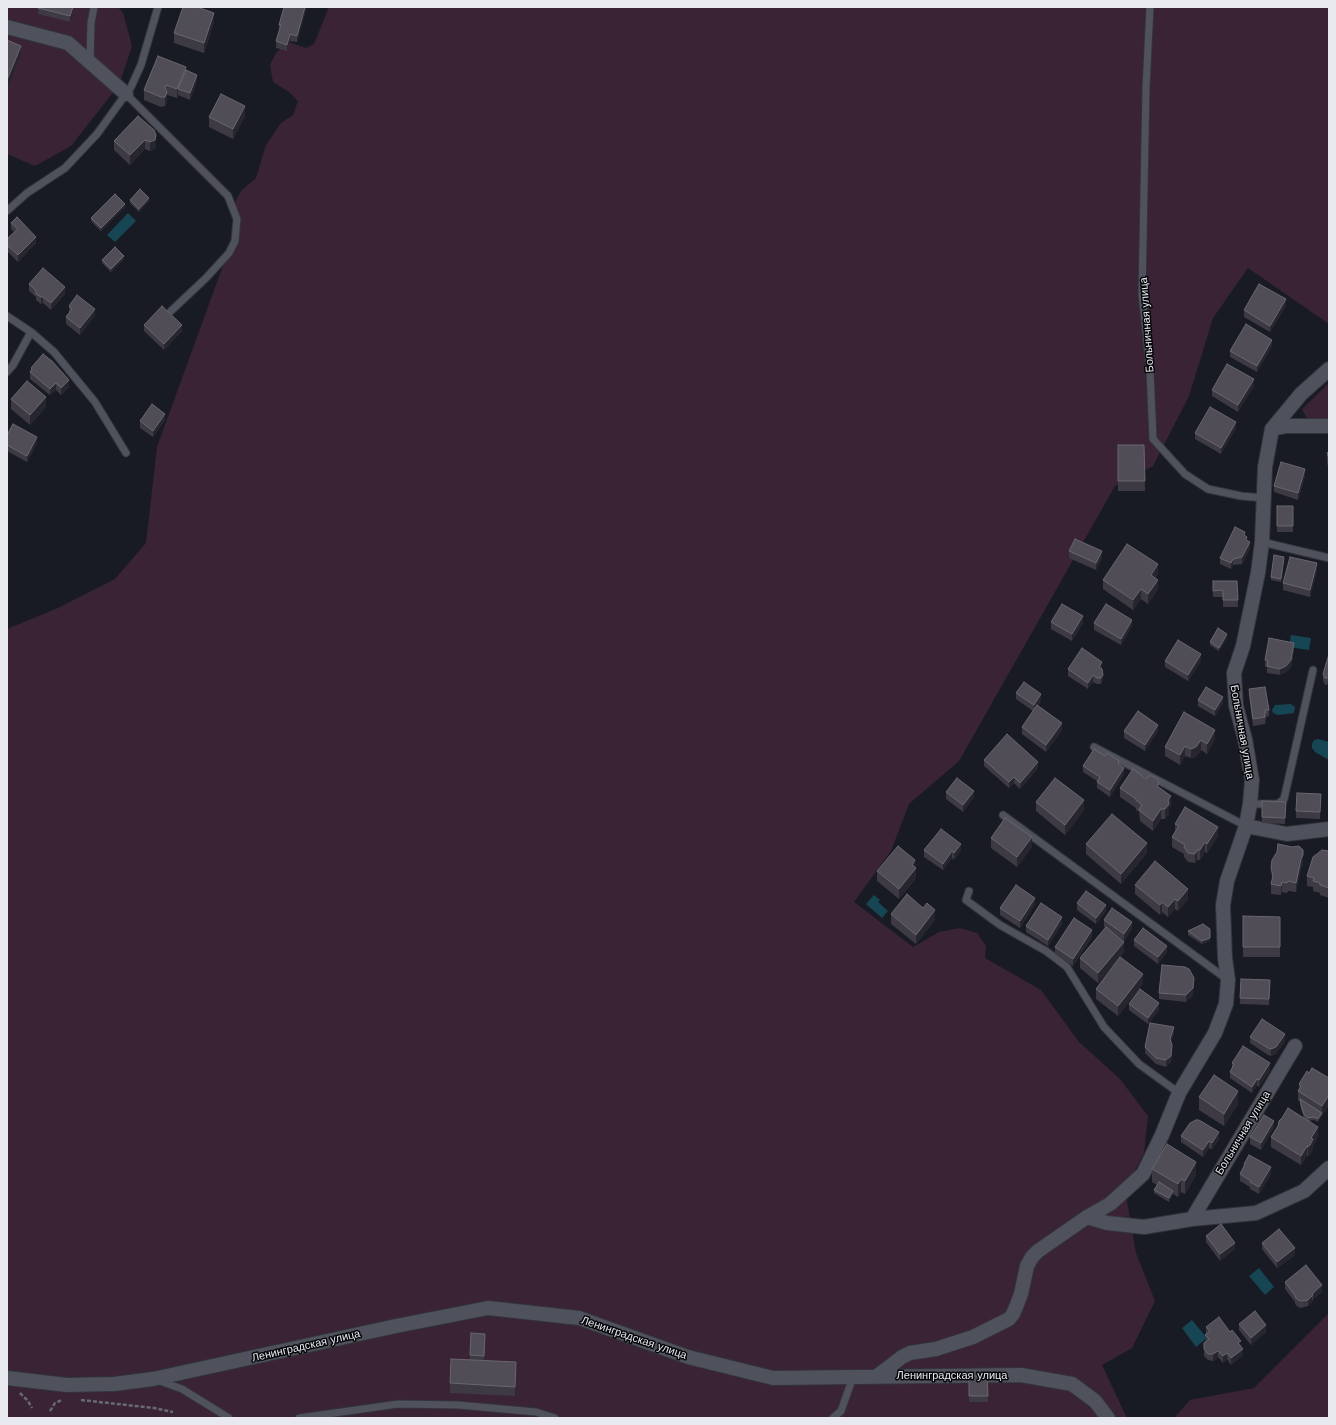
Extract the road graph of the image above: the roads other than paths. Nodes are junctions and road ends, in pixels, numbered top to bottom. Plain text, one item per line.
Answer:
1 (94, 7) edge
2 (158, 7) edge
3 (1150, 7) edge
4 (7, 27) edge
5 (90, 62) junction
6 (126, 94) junction
7 (7, 211) edge
8 (171, 311) dead end
9 (7, 316) edge
10 (31, 332) junction
11 (1329, 369) edge
12 (7, 372) edge
13 (1329, 426) edge
14 (1272, 429) junction
15 (126, 453) dead end
16 (1264, 498) junction
17 (1262, 542) junction
18 (1329, 558) edge
19 (1313, 670) dead end
20 (1094, 748) edge
21 (1250, 804) junction
22 (1003, 815) dead end
23 (1246, 826) junction
24 (1329, 829) edge
25 (969, 891) dead end
26 (1228, 980) junction
27 (1295, 1046) dead end
28 (1179, 1093) junction
29 (1326, 1173) edge
30 (1087, 1217) junction
31 (1192, 1219) junction
32 (877, 1376) junction
33 (854, 1377) junction
34 (7, 1378) edge
35 (153, 1379) junction
36 (229, 1418) edge
37 (299, 1418) edge
38 (555, 1418) edge
39 (833, 1418) edge
40 (1108, 1418) edge

1 - 5 lane
2 - 6 lane
3 - 16 lane, Больничная улица
4 - 5 street
5 - 6 street
6 - 7 lane
6 - 8 lane
9 - 10 lane
10 - 12 lane
10 - 15 lane
11 - 14 street, Больничная улица
13 - 14 street
14 - 16 street, Больничная улица
16 - 17 street, Больничная улица
17 - 18 lane
17 - 21 street, Больничная улица
19 - 21 lane
20 - 23 lane
21 - 23 street, Больничная улица
22 - 26 lane
23 - 24 street
23 - 26 street, Больничная улица
25 - 28 lane
26 - 28 street, Больничная улица
27 - 31 street, Больничная улица
28 - 30 street, Больничная улица
29 - 31 street
30 - 31 street
30 - 32 street, Больничная улица
32 - 33 street, Ленинградская улица
32 - 40 street, Ленинградская улица
33 - 35 street, Ленинградская улица
33 - 39 lane
34 - 35 street, Ленинградская улица
35 - 36 lane
37 - 38 lane

